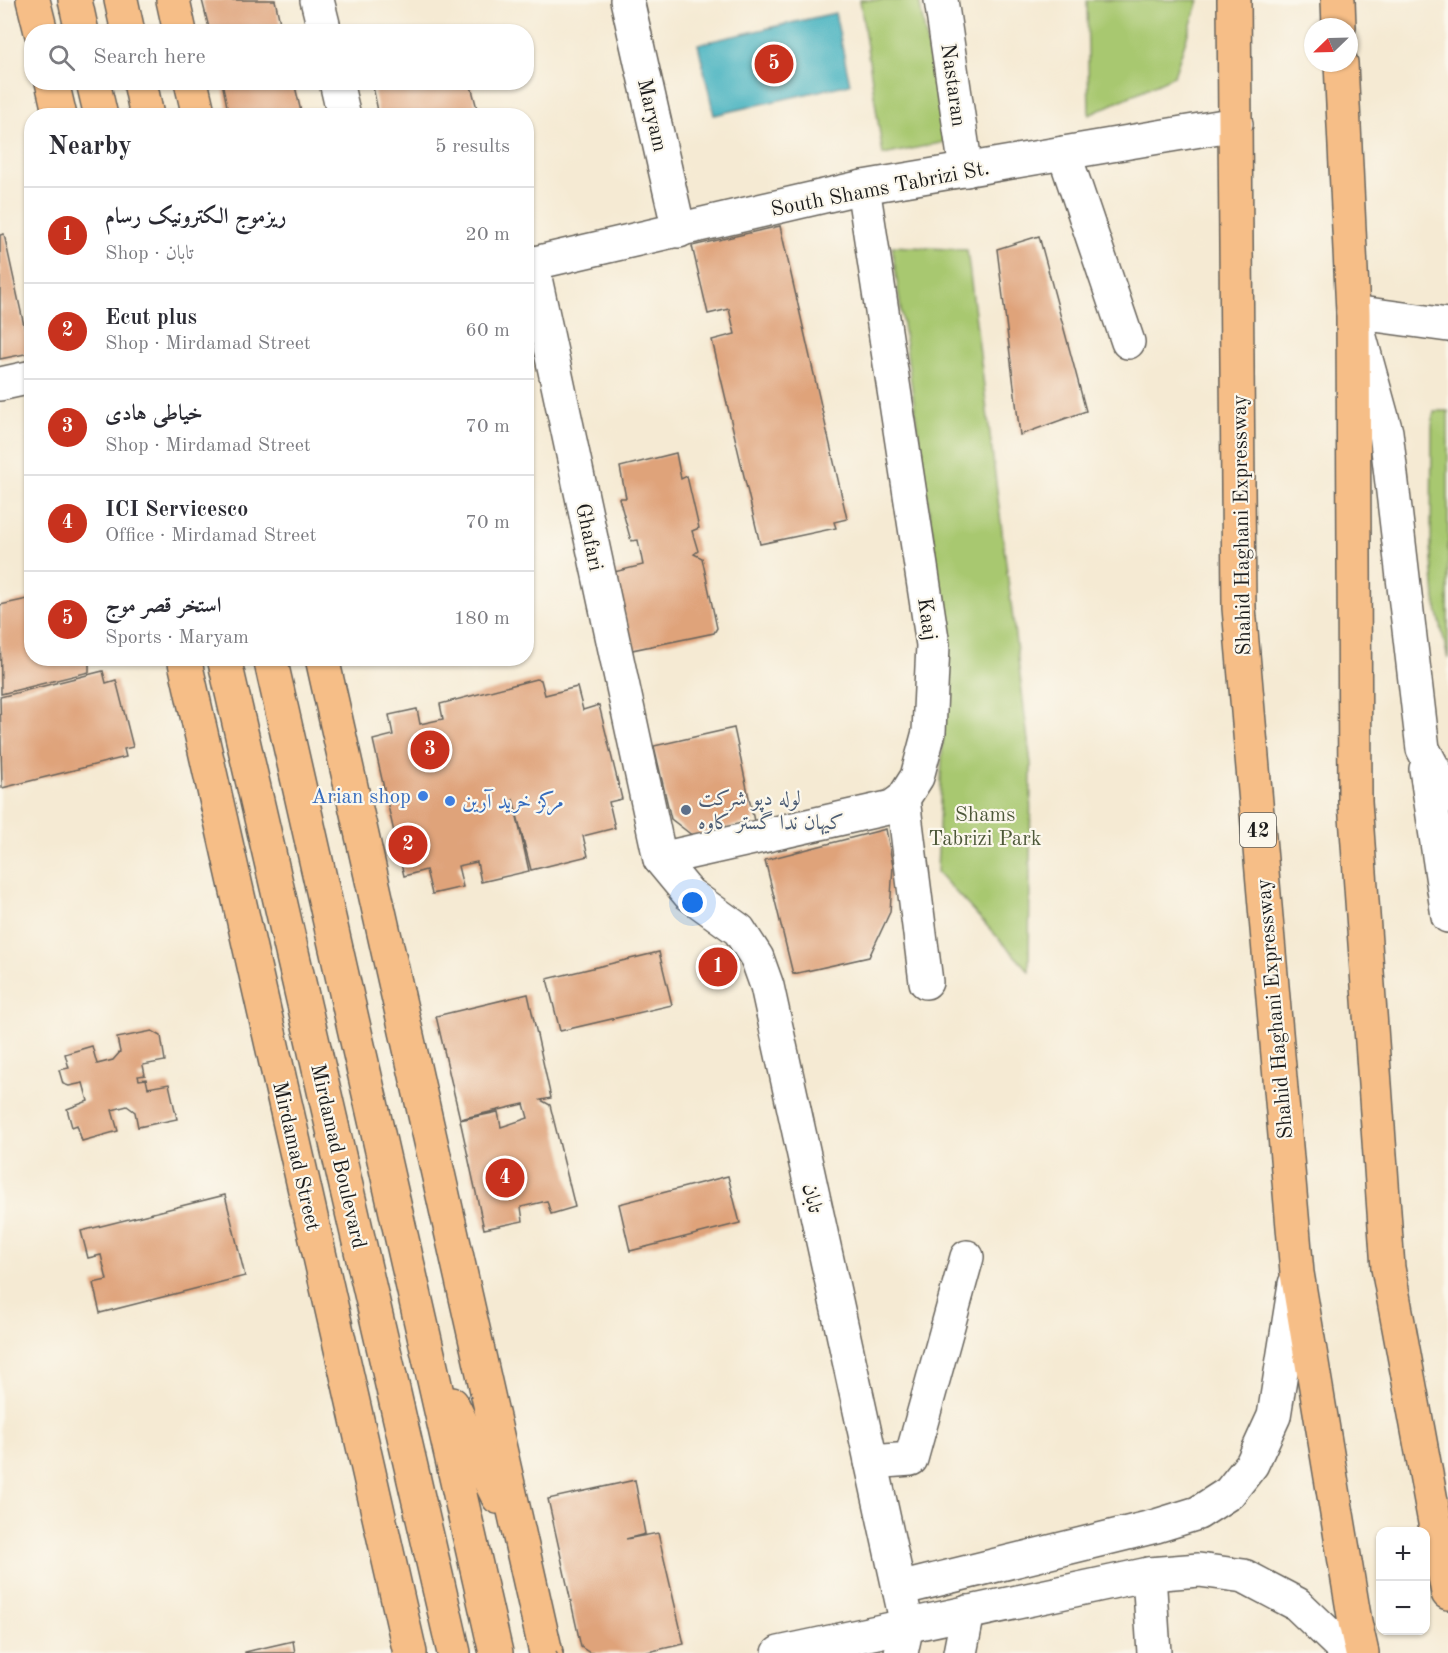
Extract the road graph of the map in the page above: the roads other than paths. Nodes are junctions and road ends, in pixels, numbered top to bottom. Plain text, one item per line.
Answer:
1 (33, 0) edge
2 (75, 0) edge
3 (121, 0) edge
4 (173, 0) edge
5 (317, 0) edge
6 (627, 0) edge
7 (942, 0) edge
8 (1234, 0) edge
9 (1338, 0) edge
10 (1339, 18) edge
11 (39, 24) edge
12 (80, 24) edge
13 (126, 24) edge
14 (178, 24) edge
15 (323, 24) edge
16 (1341, 72) edge
17 (95, 90) edge
18 (142, 90) edge
19 (193, 90) edge
20 (338, 90) edge
21 (98, 108) edge
22 (145, 108) edge
23 (197, 108) edge
24 (342, 108) edge
25 (1236, 124) junction
26 (1064, 153) junction
27 (966, 170) junction
28 (863, 187) junction
29 (679, 231) junction
30 (534, 264) edge
31 (534, 288) edge
32 (1353, 312) junction
33 (1448, 325) edge
34 (1128, 342) dead end
35 (24, 379) edge
36 (0, 384) edge
37 (186, 666) edge
38 (226, 666) edge
39 (272, 666) edge
40 (324, 666) edge
41 (1424, 749) junction
42 (1448, 796) edge
43 (903, 799) junction
44 (648, 809) joint
45 (660, 859) junction
46 (1448, 915) edge
47 (926, 982) dead end
48 (967, 1257) dead end
49 (1297, 1273) junction
50 (428, 1355) junction
51 (871, 1462) junction
52 (522, 1548) junction
53 (1149, 1574) junction
54 (899, 1590) junction
55 (1448, 1593) edge
56 (969, 1612) junction
57 (904, 1639) edge
58 (557, 1652) edge
59 (410, 1653) edge
60 (454, 1653) edge
61 (496, 1653) edge
62 (778, 1653) edge
63 (960, 1653) edge
64 (1154, 1653) edge
65 (1348, 1653) edge
66 (1362, 1653) edge

1 - 11 main road
2 - 12 main road
3 - 13 main road
4 - 14 main road
5 - 15 street
6 - 29 street, Maryam
7 - 27 street, Nastaran
8 - 25 main road, Shahid Haghani Expressway / 42
9 - 10 main road
16 - 32 main road
17 - 21 main road
18 - 22 main road
19 - 23 main road
20 - 24 street
25 - 26 street, South Shams Tabrizi St.
25 - 49 main road, Shahid Haghani Expressway / 42
26 - 27 street, South Shams Tabrizi St.
26 - 34 street
27 - 28 street, South Shams Tabrizi St.
28 - 29 street, South Shams Tabrizi St.
28 - 43 street, Kaaj
29 - 30 street, South Shams Tabrizi St.
31 - 44 street, Ghafari
32 - 33 street
32 - 41 street
32 - 55 main road
35 - 36 street
37 - 59 main road, Mirdamad Street
38 - 60 main road, Mirdamad Boulevard
39 - 50 main road, Mirdamad Boulevard
40 - 52 main road
41 - 42 street
41 - 46 street
43 - 45 street
43 - 47 street
44 - 45 street, تابان
45 - 51 street, تابان
48 - 51 street
49 - 54 street
49 - 66 main road, Shahid Haghani Expressway / 42
50 - 52 main road
50 - 61 main road, Mirdamad Boulevard
51 - 54 street, تابان
52 - 58 main road
53 - 56 street
53 - 64 street
53 - 65 street
54 - 57 street, تابان
56 - 57 street
56 - 63 street
57 - 62 street

